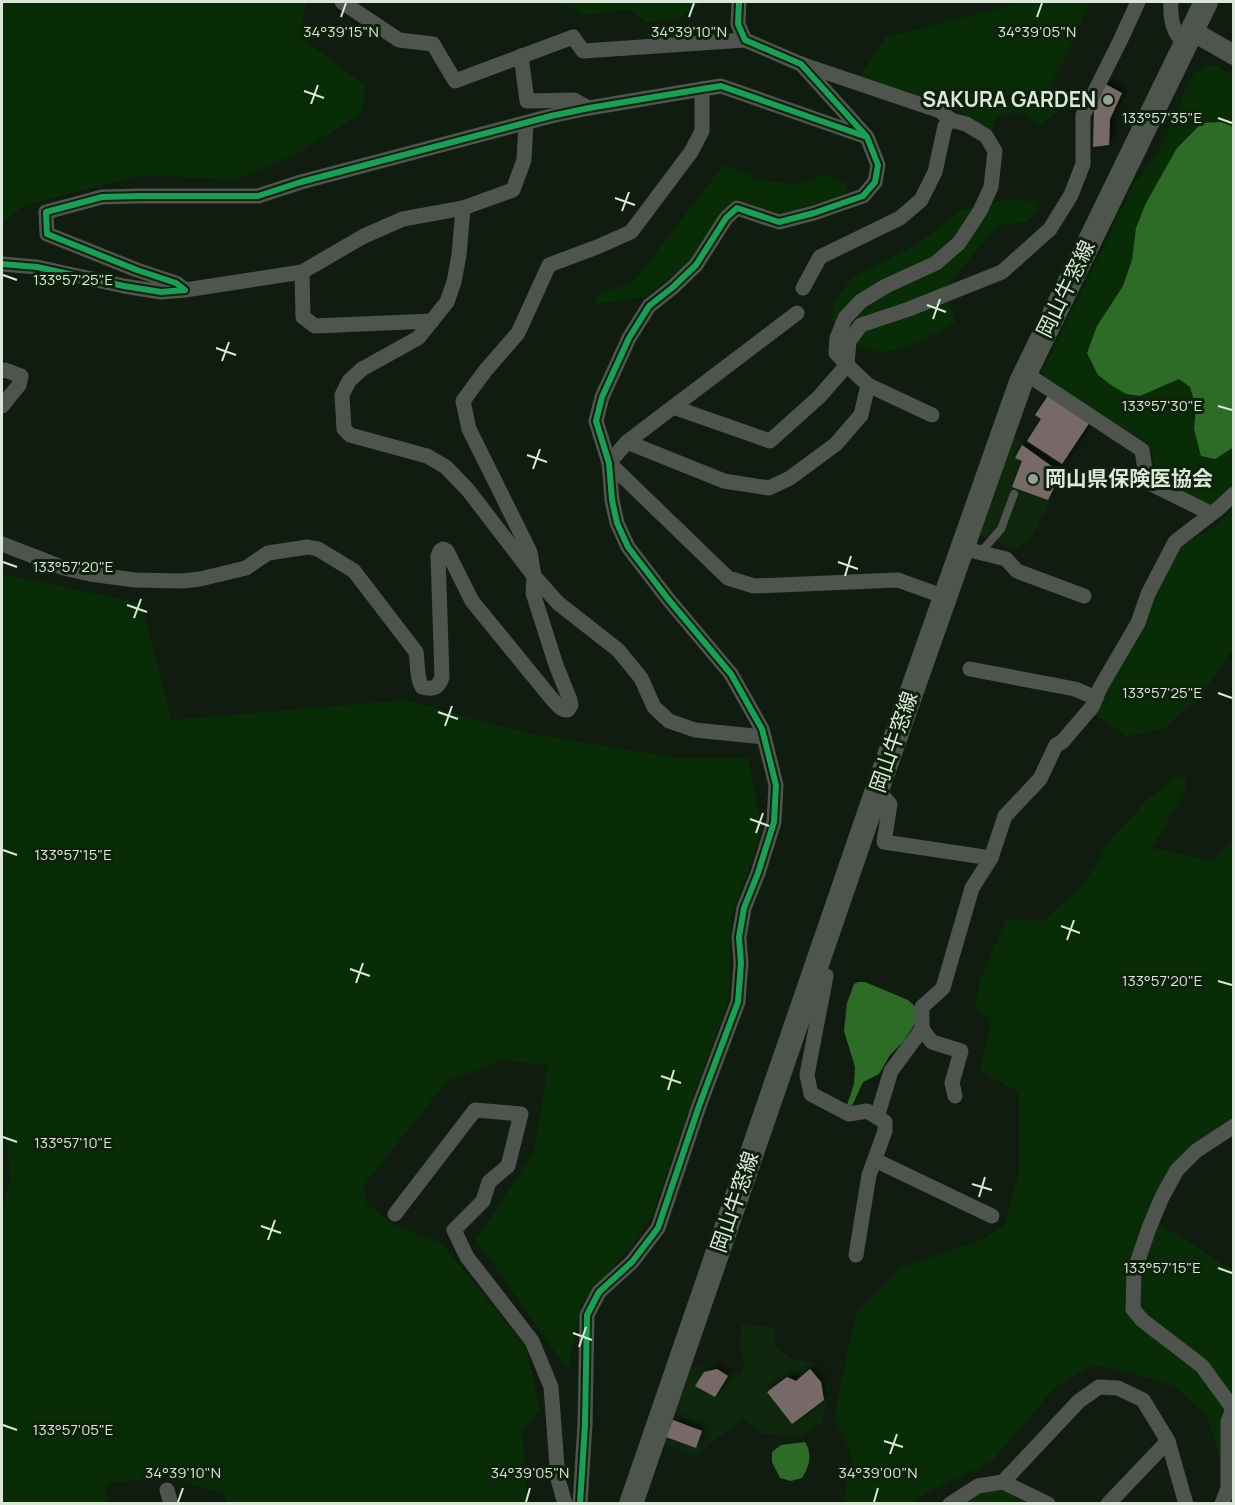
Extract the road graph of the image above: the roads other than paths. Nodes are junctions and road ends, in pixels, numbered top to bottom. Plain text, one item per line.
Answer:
1 (342, 2) edge
2 (739, 2) edge
3 (1138, 2) edge
4 (1171, 2) edge
5 (1206, 2) edge
6 (1189, 38) junction
7 (745, 40) junction
8 (1233, 55) edge
9 (521, 56) junction
10 (801, 64) junction
11 (702, 89) junction
12 (589, 108) junction
13 (951, 120) junction
14 (526, 123) junction
15 (867, 137) junction
16 (463, 208) junction
17 (2, 264) edge
18 (302, 272) junction
19 (803, 288) dead end
20 (185, 290) junction
21 (796, 313) dead end
22 (432, 321) junction
23 (847, 365) junction
24 (2, 371) edge
25 (1025, 373) junction
26 (868, 385) junction
27 (2, 406) edge
28 (673, 407) junction
29 (932, 415) dead end
30 (627, 442) junction
31 (609, 463) junction
32 (1014, 494) dead end
33 (1233, 494) edge
34 (1210, 513) junction
35 (2, 544) edge
36 (971, 551) junction
37 (534, 576) junction
38 (1084, 596) dead end
39 (945, 597) junction
40 (970, 669) dead end
41 (1096, 698) junction
42 (764, 737) junction
43 (877, 790) junction
44 (991, 858) junction
45 (814, 971) junction
46 (922, 1029) junction
47 (955, 1096) dead end
48 (877, 1117) junction
49 (1233, 1126) edge
50 (875, 1160) junction
51 (395, 1214) dead end
52 (992, 1216) dead end
53 (855, 1255) dead end
54 (1233, 1409) edge
55 (1168, 1441) junction
56 (1003, 1482) junction
57 (565, 1503) edge
58 (580, 1503) edge
59 (630, 1503) edge
60 (950, 1503) edge
61 (1048, 1503) edge
62 (1108, 1503) edge
63 (1186, 1503) edge
64 (1222, 1503) edge

1 - 9 street
2 - 7 street
3 - 23 street
4 - 6 street
5 - 6 main road, 岡山牛窓線
6 - 8 street
6 - 25 main road, 岡山牛窓線
7 - 9 street
7 - 10 street
9 - 12 street
10 - 13 street
10 - 15 street
11 - 12 street
11 - 15 street
11 - 37 street
12 - 14 street
13 - 19 street
13 - 23 street
14 - 16 street
14 - 20 street
15 - 31 street
16 - 18 street
16 - 22 street
17 - 20 street
18 - 20 street
18 - 22 street
21 - 28 street
22 - 37 street
23 - 26 street
23 - 28 street
24 - 27 street
25 - 34 street
25 - 36 main road, 岡山牛窓線
26 - 29 street
26 - 30 street
28 - 30 street
30 - 31 street
31 - 39 street
31 - 42 street
32 - 36 lane
33 - 34 street
34 - 41 street
35 - 37 street
36 - 38 street
36 - 39 main road, 岡山牛窓線
37 - 42 street
39 - 43 main road, 岡山牛窓線
40 - 41 street
41 - 44 street
42 - 58 street
43 - 44 street
43 - 45 main road, 岡山牛窓線
44 - 46 street
45 - 48 street
45 - 59 main road, 岡山牛窓線
46 - 47 street
46 - 48 street
48 - 50 street
49 - 54 street
50 - 52 street
50 - 53 street
51 - 57 street
54 - 64 street
55 - 56 street
55 - 62 street
55 - 63 street
56 - 60 street
56 - 61 street

